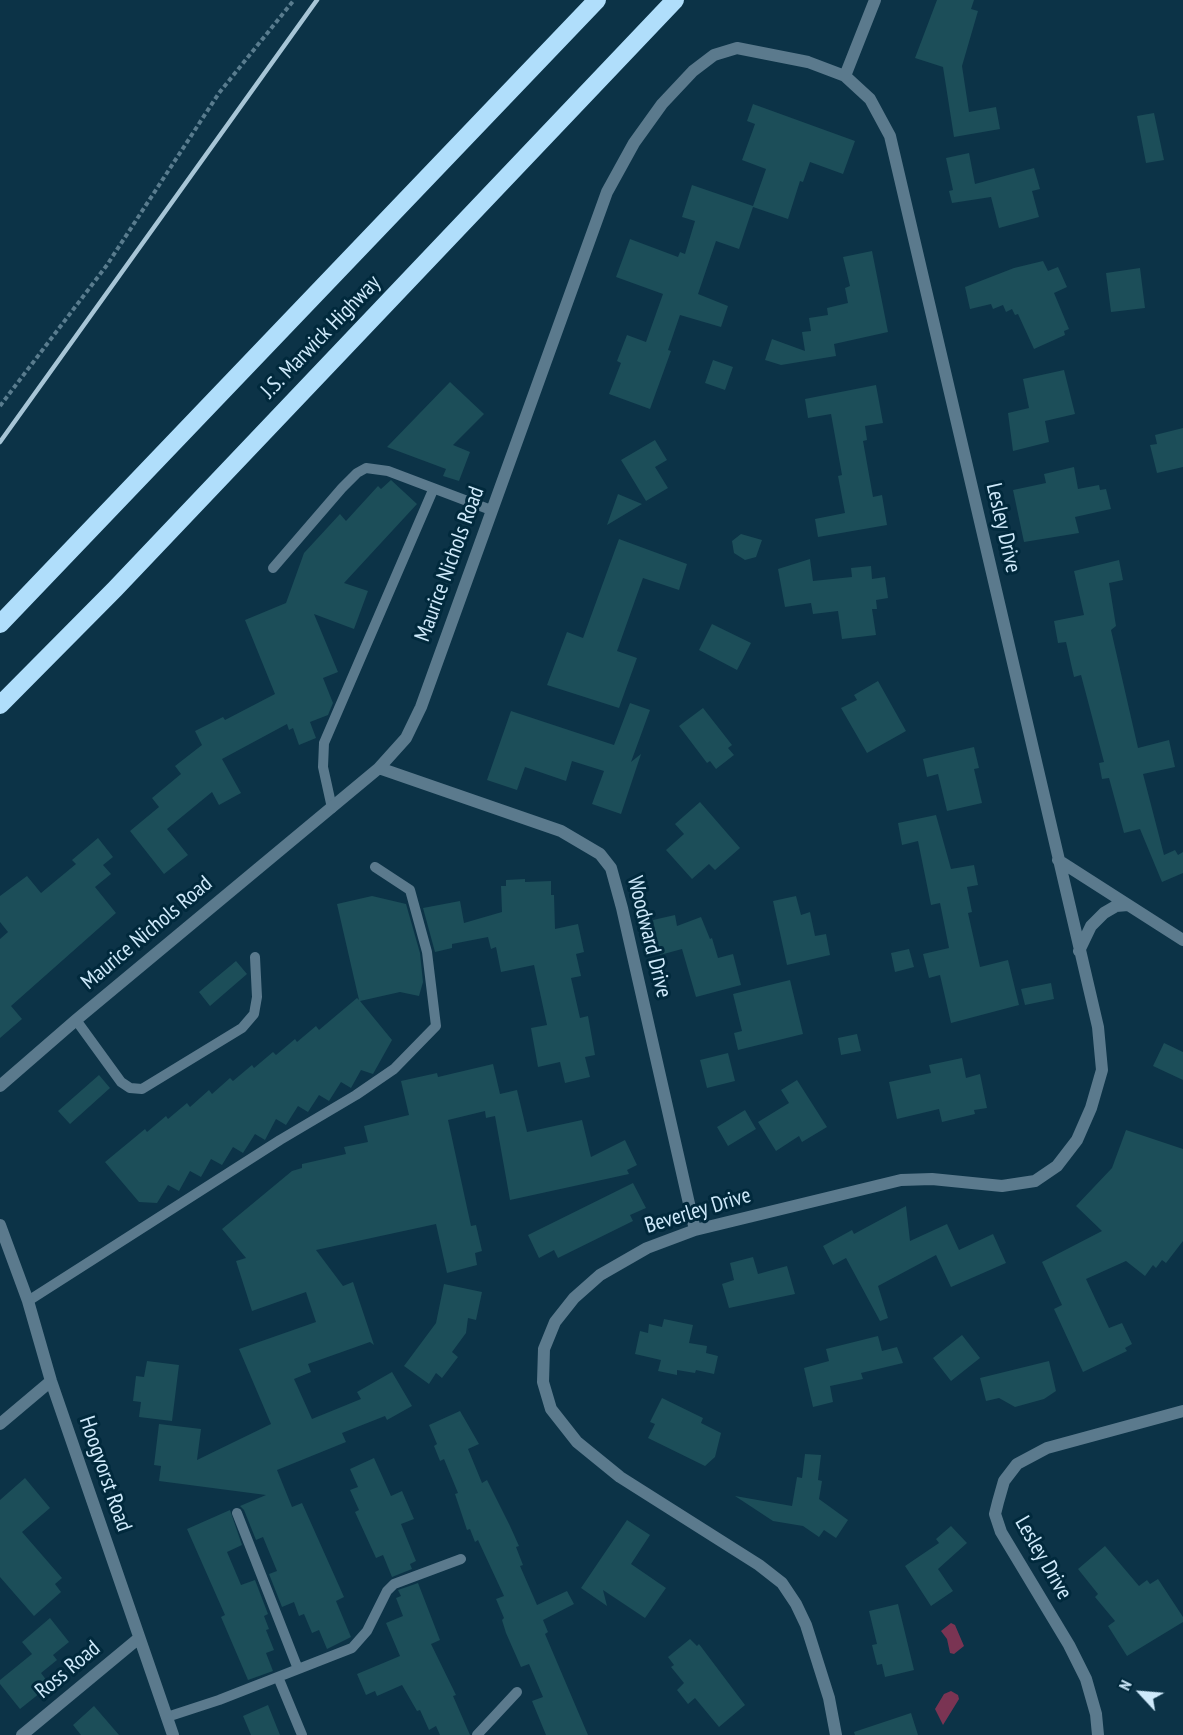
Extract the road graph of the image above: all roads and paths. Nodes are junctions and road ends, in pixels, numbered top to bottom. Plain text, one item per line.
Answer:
1 (294, 0) edge
2 (597, 0) edge
3 (675, 0) edge
4 (875, 0) edge
5 (845, 76) junction
6 (0, 406) edge
7 (434, 490) junction
8 (491, 510) junction
9 (273, 568) dead end
10 (0, 624) edge
11 (0, 705) edge
12 (379, 768) junction
13 (332, 807) junction
14 (1058, 860) junction
15 (375, 867) dead end
16 (1128, 905) junction
17 (1183, 940) edge
18 (1079, 951) junction
19 (255, 957) dead end
20 (76, 1020) junction
21 (0, 1086) edge
22 (0, 1225) edge
23 (695, 1230) junction
24 (28, 1301) junction
25 (51, 1381) junction
26 (1183, 1411) edge
27 (0, 1424) edge
28 (237, 1513) dead end
29 (461, 1559) dead end
30 (140, 1638) junction
31 (298, 1669) junction
32 (278, 1677) junction
33 (517, 1692) dead end
34 (166, 1718) junction
35 (22, 1735) edge
36 (172, 1735) edge
37 (302, 1735) edge
38 (477, 1735) edge
39 (836, 1735) edge
40 (1098, 1735) edge

1 - 6 path
2 - 10 highway, J.S. Marwick Highway
3 - 11 highway, J.S. Marwick Highway
4 - 5 street
5 - 8 street, Maurice Nichols Road
5 - 14 street, Lesley Drive
7 - 8 lane
7 - 9 lane
7 - 13 lane
8 - 12 street, Maurice Nichols Road
12 - 13 street, Maurice Nichols Road
12 - 23 street, Woodward Drive
13 - 20 street, Maurice Nichols Road
14 - 16 street
14 - 18 street, Beverley Drive
15 - 24 lane
16 - 17 street
16 - 18 street
18 - 23 street, Beverley Drive
19 - 20 lane
20 - 21 street, Maurice Nichols Road
22 - 24 street, Hoogvorst Road
23 - 39 street, Beverley Drive
24 - 25 street, Hoogvorst Road
25 - 27 street
25 - 30 street, Hoogvorst Road
26 - 40 street, Lesley Drive
28 - 31 lane
29 - 31 lane
30 - 34 street, Hoogvorst Road
30 - 35 street, Ross Road
31 - 32 lane
32 - 34 lane
32 - 37 lane
33 - 38 lane
34 - 36 street, Hoogvorst Road

